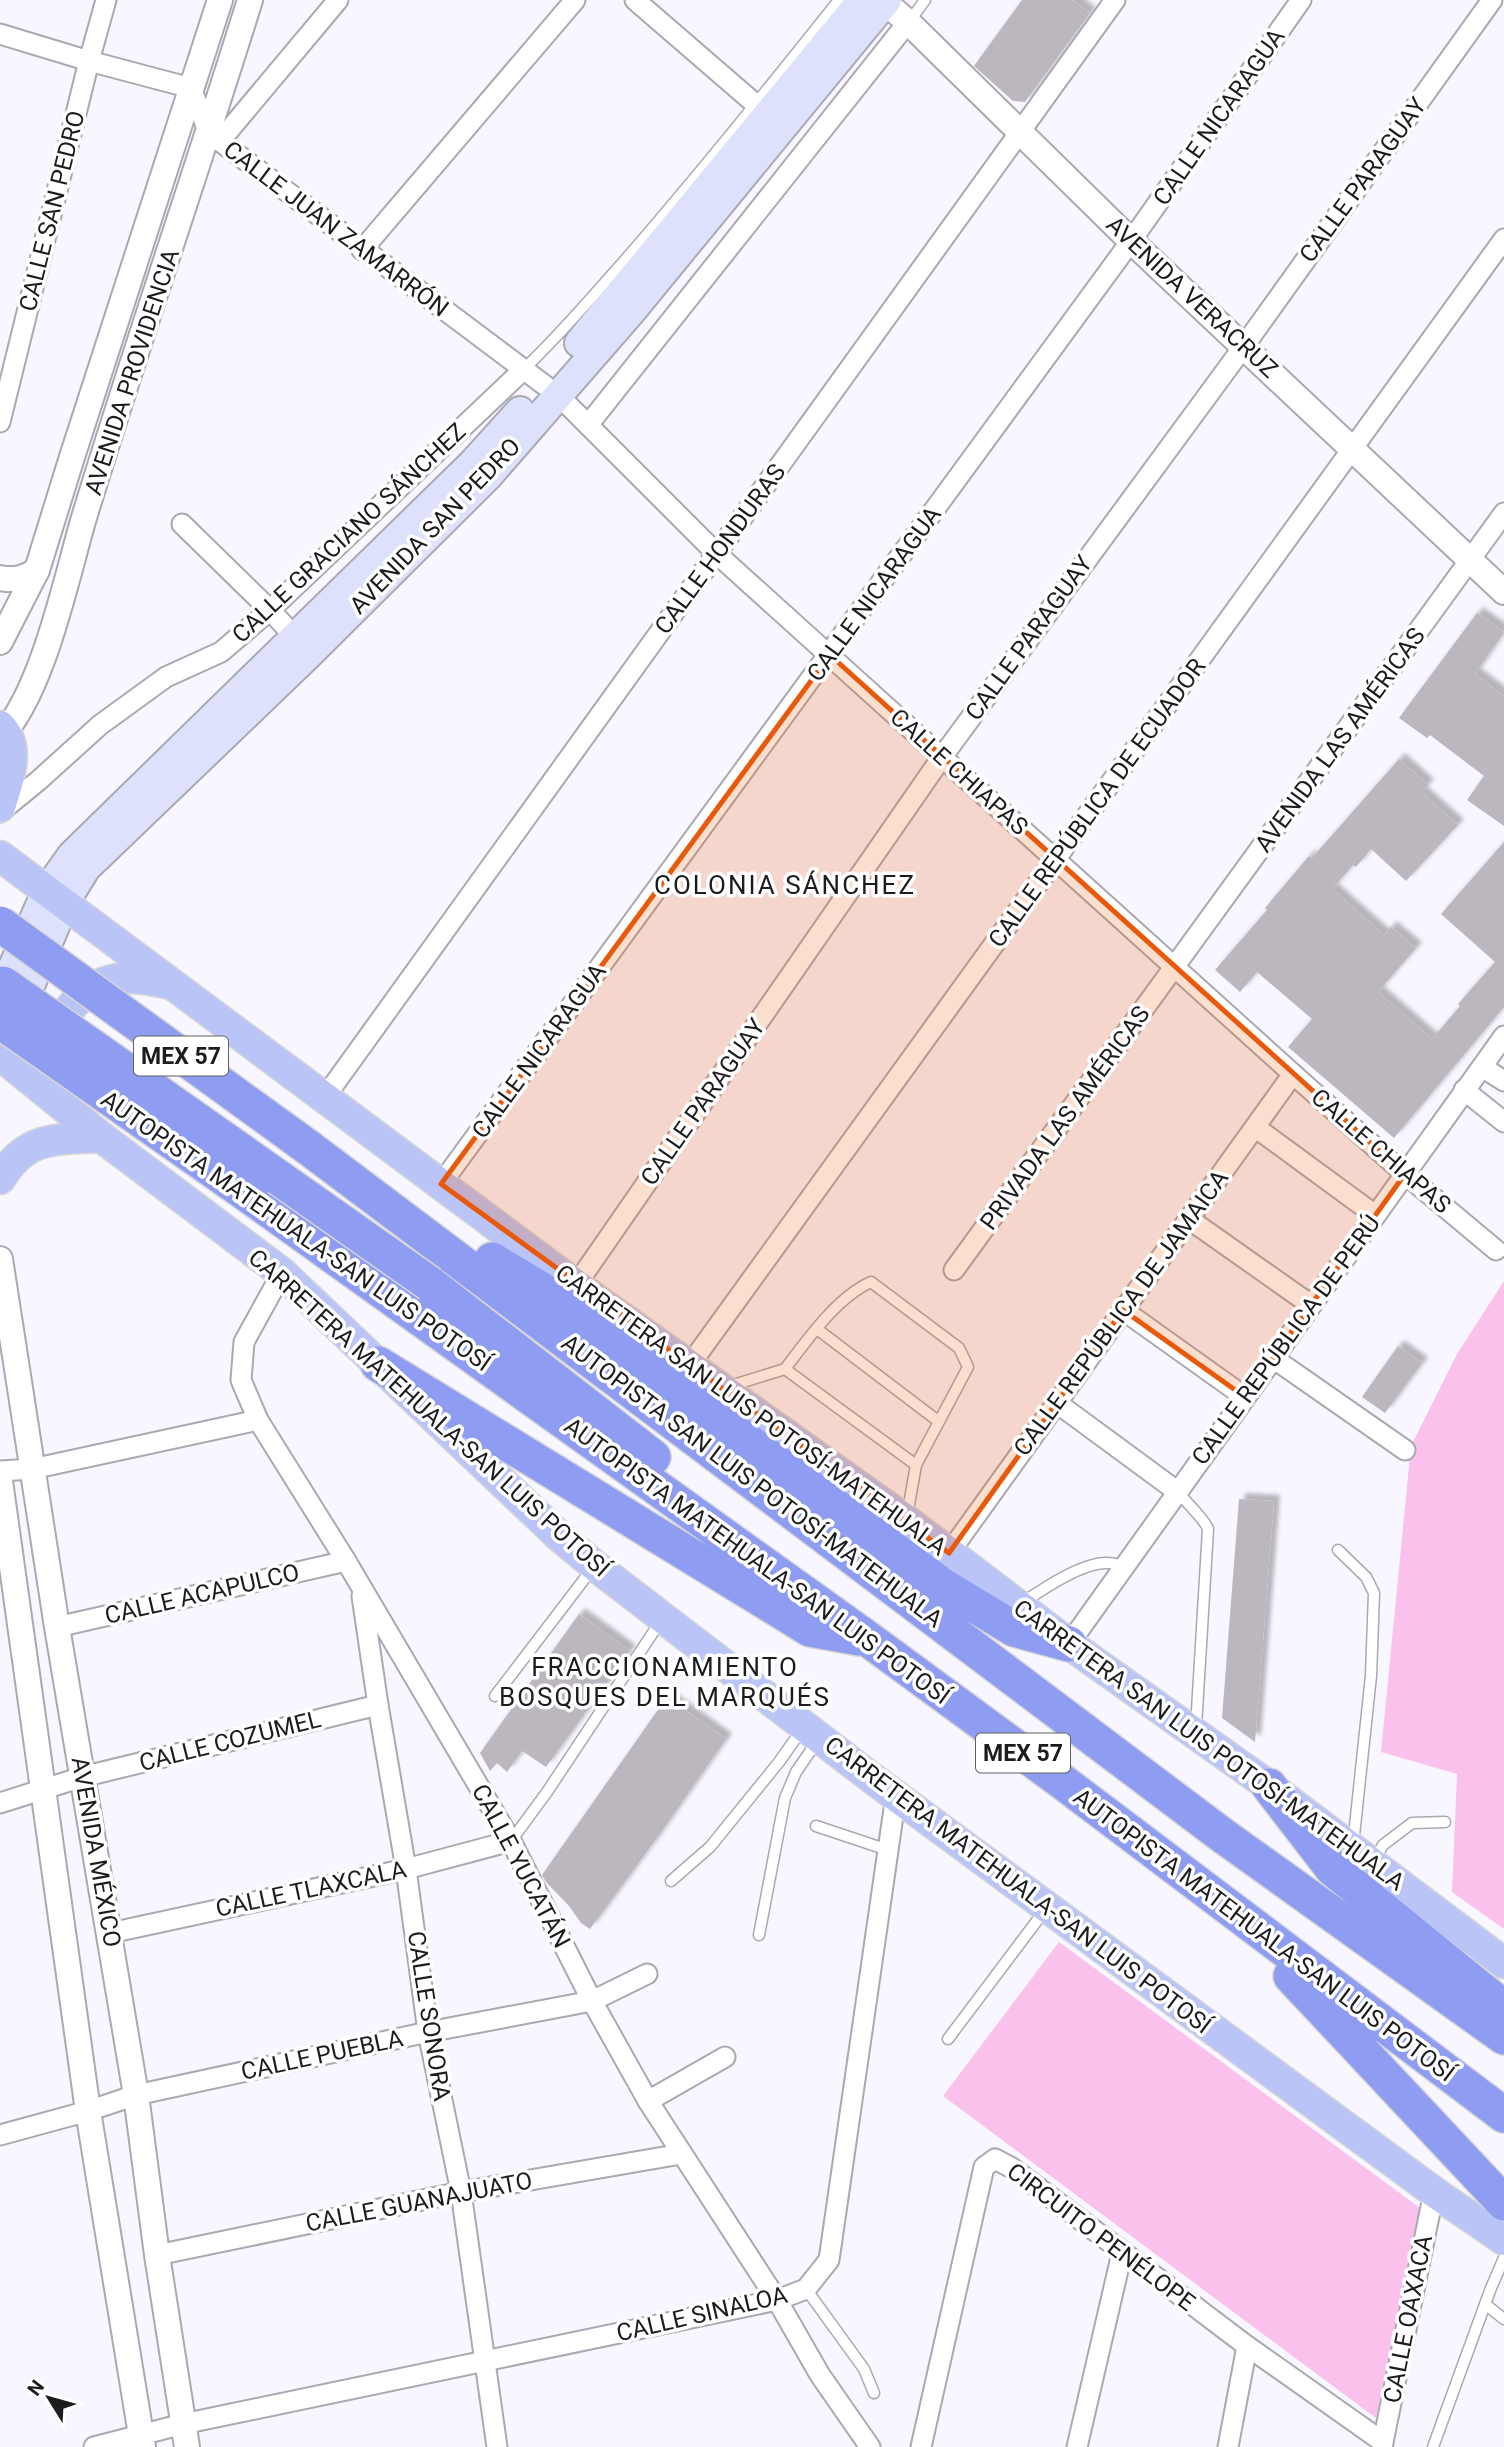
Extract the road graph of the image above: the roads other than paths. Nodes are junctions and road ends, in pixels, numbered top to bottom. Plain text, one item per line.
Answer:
1 (106, 0) edge
2 (220, 0) edge
3 (250, 0) edge
4 (338, 0) edge
5 (575, 0) edge
6 (635, 0) edge
7 (839, 0) edge
8 (925, 0) edge
9 (1115, 0) edge
10 (1301, 0) edge
11 (1492, 0) edge
12 (879, 1) edge
13 (908, 22) junction
14 (0, 34) edge
15 (89, 61) junction
16 (191, 88) junction
17 (769, 115) junction
18 (1020, 132) junction
19 (214, 137) junction
20 (1504, 239) edge
21 (1131, 241) junction
22 (362, 250) junction
23 (1244, 346) junction
24 (542, 383) junction
25 (0, 422) edge
26 (588, 425) junction
27 (1353, 451) junction
28 (60, 498) junction
29 (88, 506) junction
30 (1504, 513) edge
31 (182, 524) dead end
32 (717, 554) junction
33 (1469, 561) junction
34 (37, 570) junction
35 (0, 578) edge
36 (1504, 592) edge
37 (270, 610) junction
38 (0, 642) edge
39 (303, 645) junction
40 (830, 655) junction
41 (2, 731) edge
42 (942, 757) junction
43 (0, 809) edge
44 (0, 856) edge
45 (1054, 858) junction
46 (56, 896) junction
47 (0, 924) edge
48 (0, 941) edge
49 (53, 964) junction
50 (1175, 967) junction
51 (0, 982) edge
52 (172, 985) junction
53 (0, 996) edge
54 (0, 1021) edge
55 (1504, 1036) edge
56 (0, 1056) edge
57 (1482, 1067) junction
58 (1293, 1074) junction
59 (1504, 1081) edge
60 (1464, 1090) junction
61 (325, 1097) junction
62 (65, 1109) junction
63 (1504, 1122) edge
64 (1255, 1127) junction
65 (101, 1138) junction
66 (1405, 1174) junction
67 (0, 1179) edge
68 (441, 1184) junction
69 (1375, 1215) junction
70 (1189, 1219) junction
71 (1496, 1250) dead end
72 (0, 1259) edge
73 (954, 1269) dead end
74 (282, 1273) junction
75 (1311, 1305) junction
76 (1124, 1310) junction
77 (577, 1316) junction
78 (817, 1329) junction
79 (1273, 1358) junction
80 (378, 1364) junction
81 (689, 1366) junction
82 (785, 1369) junction
83 (543, 1389) junction
84 (722, 1389) junction
85 (1245, 1397) junction
86 (1057, 1403) junction
87 (258, 1420) junction
88 (938, 1421) junction
89 (1405, 1450) dead end
90 (916, 1465) junction
91 (32, 1469) junction
92 (0, 1471) edge
93 (0, 1481) edge
94 (1178, 1492) junction
95 (906, 1520) junction
96 (1339, 1550) dead end
97 (950, 1553) junction
98 (346, 1561) junction
99 (594, 1565) junction
100 (1124, 1566) junction
101 (360, 1585) junction
102 (1019, 1606) junction
103 (663, 1617) junction
104 (57, 1627) junction
105 (857, 1632) junction
106 (1069, 1644) junction
107 (495, 1696) dead end
108 (378, 1705) junction
109 (812, 1732) junction
110 (1196, 1734) junction
111 (82, 1777) junction
112 (1269, 1786) junction
113 (43, 1791) junction
114 (896, 1795) junction
115 (0, 1803) edge
116 (1445, 1822) dead end
117 (816, 1826) dead end
118 (510, 1841) junction
119 (888, 1850) junction
120 (1363, 1856) junction
121 (406, 1869) junction
122 (671, 1881) dead end
123 (1047, 1907) junction
124 (1226, 1907) junction
125 (110, 1933) junction
126 (759, 1935) dead end
127 (1504, 1963) edge
128 (647, 1973) dead end
129 (592, 2001) junction
130 (1504, 2008) edge
131 (428, 2032) junction
132 (1504, 2037) edge
133 (948, 2039) dead end
134 (725, 2057) dead end
135 (136, 2095) junction
136 (648, 2101) junction
137 (88, 2111) junction
138 (1504, 2115) edge
139 (0, 2135) edge
140 (681, 2154) junction
141 (461, 2192) junction
142 (1434, 2192) junction
143 (1504, 2203) edge
144 (1504, 2241) edge
145 (1122, 2253) junction
146 (157, 2255) junction
147 (1504, 2258) edge
148 (806, 2289) junction
149 (778, 2300) junction
150 (1485, 2304) junction
151 (1504, 2319) edge
152 (1247, 2346) junction
153 (485, 2361) junction
154 (874, 2393) dead end
155 (185, 2436) edge
156 (142, 2441) edge
157 (1383, 2444) edge
158 (94, 2447) edge
159 (497, 2447) edge
160 (870, 2447) edge
161 (921, 2447) edge
162 (1077, 2447) edge
163 (1228, 2447) edge
164 (1433, 2447) edge

1 - 15 street, CALLE SAN PEDRO
2 - 16 street, AVENIDA PROVIDENCIA
3 - 19 street, AVENIDA PROVIDENCIA
4 - 19 street
5 - 22 street
6 - 17 street
7 - 17 lane
8 - 13 lane
9 - 18 street, CALLE HONDURAS
10 - 21 street, CALLE NICARAGUA
11 - 23 street, CALLE PARAGUAY
12 - 13 street, AVENIDA VERACRUZ
12 - 17 main road, AVENIDA SAN PEDRO
13 - 18 street, AVENIDA VERACRUZ
13 - 26 street
14 - 15 street
15 - 16 street
15 - 25 street, CALLE SAN PEDRO
16 - 19 street, CALLE JUAN ZAMARRÓN
16 - 28 street, AVENIDA PROVIDENCIA
17 - 24 main road, AVENIDA SAN PEDRO
17 - 24 main road, AVENIDA SAN PEDRO
18 - 21 street, AVENIDA VERACRUZ
18 - 32 street, CALLE HONDURAS
19 - 22 street, CALLE JUAN ZAMARRÓN
19 - 29 street, AVENIDA PROVIDENCIA
20 - 27 street, CALLE REPÚBLICA DE ECUADOR
21 - 23 street, AVENIDA VERACRUZ
21 - 40 street, CALLE NICARAGUA
22 - 24 street, CALLE JUAN ZAMARRÓN
23 - 27 street, AVENIDA VERACRUZ
23 - 42 street, CALLE PARAGUAY
24 - 26 street, CALLE CHIAPAS
24 - 37 street, CALLE GRACIANO SÁNCHEZ
24 - 39 main road, AVENIDA SAN PEDRO
26 - 32 street, CALLE CHIAPAS
27 - 33 street, AVENIDA VERACRUZ
27 - 45 street, CALLE REPÚBLICA DE ECUADOR
28 - 29 street
28 - 34 street, AVENIDA PROVIDENCIA
29 - 41 street, AVENIDA PROVIDENCIA
30 - 33 street, AVENIDA LAS AMÉRICAS
31 - 37 street
32 - 40 street, CALLE CHIAPAS
32 - 61 street, CALLE HONDURAS
33 - 36 street, AVENIDA VERACRUZ
33 - 50 street, AVENIDA LAS AMÉRICAS
34 - 35 street
34 - 38 street, AVENIDA PROVIDENCIA
37 - 39 street
37 - 43 street, CALLE GRACIANO SÁNCHEZ
39 - 46 main road, AVENIDA SAN PEDRO
40 - 42 street, CALLE CHIAPAS
40 - 68 street, CALLE NICARAGUA
41 - 43 main road
42 - 45 street, CALLE CHIAPAS
42 - 77 street, CALLE PARAGUAY
44 - 46 main road, CARRETERA SAN LUIS POTOSÍ-MATEHUALA
45 - 50 street, CALLE CHIAPAS
45 - 81 street, CALLE REPÚBLICA DE ECUADOR
46 - 52 main road, CARRETERA SAN LUIS POTOSÍ-MATEHUALA
46 - 53 main road, AVENIDA SAN PEDRO
46 - 56 main road, AVENIDA SAN PEDRO
47 - 49 highway, MEX 57, bridge
48 - 49 highway, bridge
49 - 77 highway, MEX 57, bridge
50 - 58 street, CALLE CHIAPAS
50 - 73 street, PRIVADA LAS AMÉRICAS
51 - 83 highway, bridge
52 - 61 main road, CARRETERA SAN LUIS POTOSÍ-MATEHUALA
52 - 62 main road
54 - 83 highway, AUTOPISTA MATEHUALA-SAN LUIS POTOSÍ / MEX 57, bridge
55 - 57 street, CALLE REPÚBLICA DE PERÚ
56 - 62 main road, CARRETERA MATEHUALA-SAN LUIS POTOSÍ
57 - 59 street
57 - 60 street, CALLE REPÚBLICA DE PERÚ
58 - 64 street, CALLE REPÚBLICA DE JAMAICA
58 - 66 street, CALLE CHIAPAS
60 - 63 street
60 - 66 street, CALLE REPÚBLICA DE PERÚ
61 - 68 main road, CARRETERA SAN LUIS POTOSÍ-MATEHUALA
62 - 65 main road, CARRETERA MATEHUALA-SAN LUIS POTOSÍ
64 - 69 street
64 - 70 street, CALLE REPÚBLICA DE JAMAICA
65 - 67 main road
65 - 74 main road, CARRETERA MATEHUALA-SAN LUIS POTOSÍ
66 - 69 street, CALLE REPÚBLICA DE PERÚ
66 - 71 street, CALLE CHIAPAS
68 - 77 main road, CARRETERA SAN LUIS POTOSÍ-MATEHUALA
69 - 75 street, CALLE REPÚBLICA DE PERÚ
70 - 75 street
70 - 76 street, CALLE REPÚBLICA DE JAMAICA
72 - 91 street, AVENIDA MÉXICO
74 - 80 main road, CARRETERA MATEHUALA-SAN LUIS POTOSÍ
74 - 87 street, CALLE YUCATÁN
75 - 79 street, CALLE REPÚBLICA DE PERÚ
76 - 85 street
76 - 86 street, CALLE REPÚBLICA DE JAMAICA
77 - 81 main road, CARRETERA SAN LUIS POTOSÍ-MATEHUALA
77 - 106 highway
77 - 132 highway, AUTOPISTA SAN LUIS POTOSÍ-MATEHUALA / MEX 57
78 - 82 lane
78 - 88 lane
78 - 88 lane
79 - 85 street, CALLE REPÚBLICA DE PERÚ
79 - 89 street
80 - 99 main road, CARRETERA MATEHUALA-SAN LUIS POTOSÍ
80 - 105 highway
81 - 84 main road, CARRETERA SAN LUIS POTOSÍ-MATEHUALA
82 - 84 lane
82 - 90 lane
83 - 105 highway
84 - 95 main road, CARRETERA SAN LUIS POTOSÍ-MATEHUALA
85 - 94 street, CALLE REPÚBLICA DE PERÚ
86 - 94 street
86 - 97 street, CALLE REPÚBLICA DE JAMAICA
87 - 91 street
87 - 98 street, CALLE YUCATÁN
88 - 90 lane
90 - 95 lane
91 - 92 street
91 - 104 street, AVENIDA MÉXICO
93 - 113 street, AVENIDA MÉXICO
94 - 100 street, CALLE REPÚBLICA DE PERÚ
94 - 110 lane
95 - 97 main road, CARRETERA SAN LUIS POTOSÍ-MATEHUALA
96 - 120 lane
97 - 102 main road, CARRETERA SAN LUIS POTOSÍ-MATEHUALA
98 - 101 street, CALLE YUCATÁN
98 - 104 street, CALLE ACAPULCO
99 - 103 main road, CARRETERA MATEHUALA-SAN LUIS POTOSÍ
99 - 107 lane
100 - 102 lane
100 - 106 street, CALLE REPÚBLICA DE PERÚ
101 - 108 street, CALLE SONORA
101 - 118 street, CALLE YUCATÁN
102 - 106 main road, CARRETERA SAN LUIS POTOSÍ-MATEHUALA
103 - 109 main road, CARRETERA MATEHUALA-SAN LUIS POTOSÍ
103 - 118 lane
104 - 111 street, AVENIDA MÉXICO
105 - 124 highway, AUTOPISTA MATEHUALA-SAN LUIS POTOSÍ / MEX 57
106 - 110 main road, CARRETERA SAN LUIS POTOSÍ-MATEHUALA
108 - 111 street, CALLE COZUMEL
108 - 121 street, CALLE SONORA
109 - 114 main road, CARRETERA MATEHUALA-SAN LUIS POTOSÍ
109 - 122 lane
109 - 126 lane
110 - 112 main road, CARRETERA SAN LUIS POTOSÍ-MATEHUALA
111 - 113 street, CALLE COZUMEL
111 - 125 street, AVENIDA MÉXICO
112 - 120 main road, CARRETERA SAN LUIS POTOSÍ-MATEHUALA
112 - 130 highway
113 - 115 street, CALLE COZUMEL
113 - 137 street, AVENIDA MÉXICO
114 - 119 street, CALLE SINALOA
114 - 123 main road, CARRETERA MATEHUALA-SAN LUIS POTOSÍ
116 - 120 lane
117 - 119 lane
118 - 121 street, CALLE TLAXCALA
118 - 129 street, CALLE YUCATÁN
119 - 148 street, CALLE SINALOA
120 - 127 main road, CARRETERA SAN LUIS POTOSÍ-MATEHUALA
121 - 125 street, CALLE TLAXCALA
121 - 131 street, CALLE SONORA
123 - 133 lane
123 - 142 main road, CARRETERA MATEHUALA-SAN LUIS POTOSÍ
124 - 138 highway, AUTOPISTA MATEHUALA-SAN LUIS POTOSÍ / MEX 57
124 - 143 highway
125 - 135 street, AVENIDA MÉXICO
128 - 129 street, CALLE PUEBLA
129 - 131 street, CALLE PUEBLA
129 - 136 street, CALLE YUCATÁN
131 - 135 street, CALLE PUEBLA
131 - 141 street, CALLE SONORA
134 - 136 street
135 - 137 street, CALLE PUEBLA
135 - 146 street, AVENIDA MÉXICO
136 - 140 street, CALLE YUCATÁN
137 - 139 street, CALLE PUEBLA
137 - 156 street, AVENIDA MÉXICO
140 - 141 street, CALLE GUANAJUATO
140 - 149 street, CALLE YUCATÁN
141 - 146 street, CALLE GUANAJUATO
141 - 153 street, CALLE SONORA
142 - 144 main road, CARRETERA MATEHUALA-SAN LUIS POTOSÍ
142 - 157 street, CALLE OAXACA
145 - 152 street, CIRCUITO PENÉLOPE
145 - 161 street, CIRCUITO PENÉLOPE
145 - 162 street
146 - 155 street, AVENIDA MÉXICO
147 - 150 lane
148 - 149 street, CALLE SINALOA
148 - 154 lane
149 - 153 street, CALLE SINALOA
149 - 160 street, CALLE YUCATÁN
150 - 151 lane
150 - 164 lane
152 - 157 street, CIRCUITO PENÉLOPE
152 - 163 street
153 - 155 street, CALLE SINALOA
153 - 159 street, CALLE SONORA
155 - 156 street, CALLE SINALOA
156 - 158 street, CALLE SINALOA

